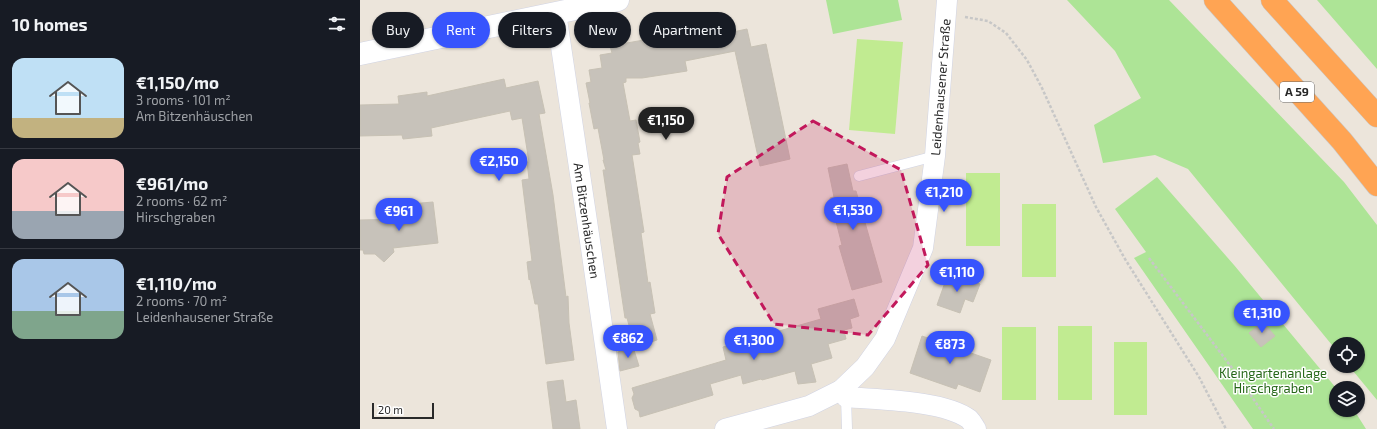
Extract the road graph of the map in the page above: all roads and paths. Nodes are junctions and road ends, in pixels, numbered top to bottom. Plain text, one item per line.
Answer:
1 (618, 0) edge
2 (1215, 0) edge
3 (1272, 0) edge
4 (946, 9) edge
5 (561, 12) edge
6 (498, 25) edge
7 (561, 48) edge
8 (360, 54) edge
9 (1377, 116) edge
10 (935, 156) junction
11 (859, 176) dead end
12 (1377, 186) edge
13 (1149, 258) dead end
14 (844, 394) junction
15 (616, 429) edge
16 (725, 429) edge
17 (847, 429) edge
18 (976, 429) edge
19 (1226, 429) edge
20 (1274, 429) edge

1 - 5 street
2 - 12 highway, A 59
3 - 9 highway
4 - 10 street, Leidenhausener Straße
4 - 19 path
6 - 8 street
7 - 15 street, Am Bitzenhäuschen
10 - 11 lane
10 - 14 street, Leidenhausener Straße
13 - 20 path
14 - 16 street, Leidenhausener Straße
14 - 17 lane
14 - 18 street

